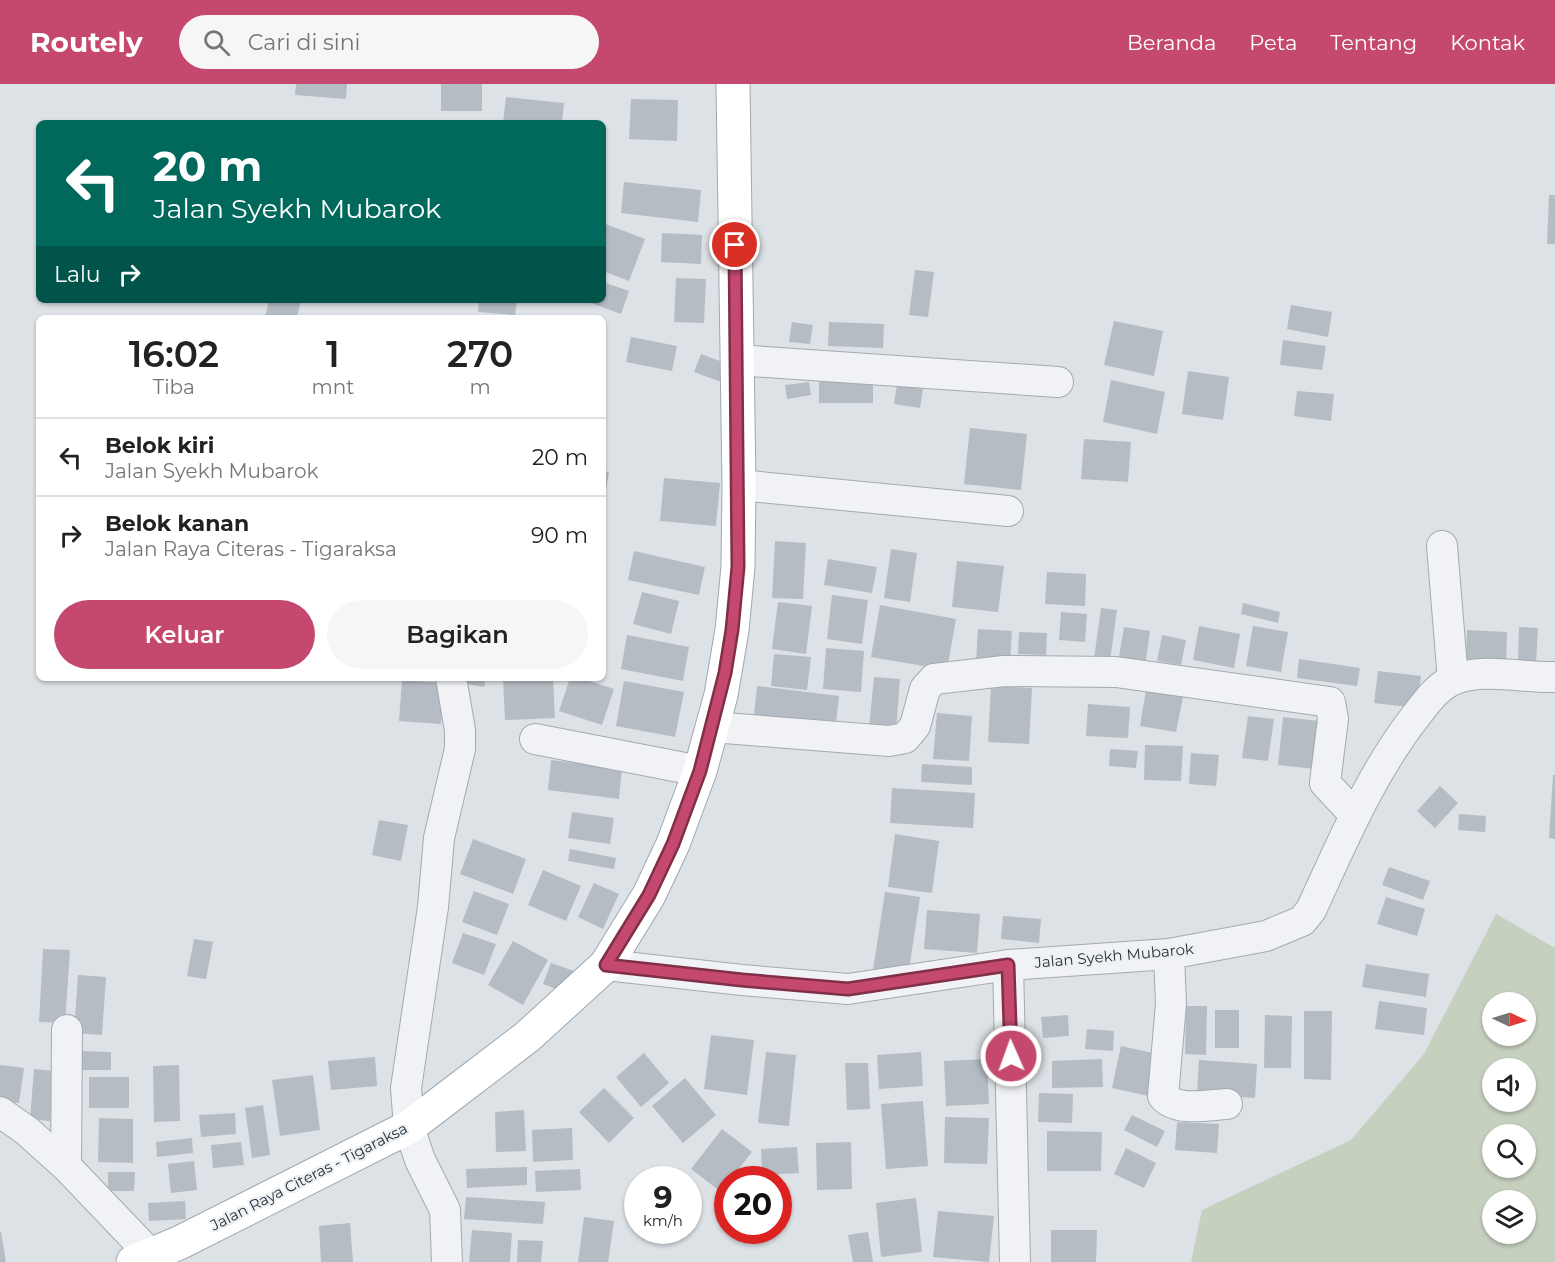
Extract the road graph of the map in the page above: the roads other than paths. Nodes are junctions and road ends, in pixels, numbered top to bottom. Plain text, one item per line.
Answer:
1 (733, 84) edge
2 (737, 360) junction
3 (1058, 382) dead end
4 (739, 485) junction
5 (1008, 511) dead end
6 (1442, 546) dead end
7 (1555, 677) edge
8 (1453, 680) junction
9 (452, 681) edge
10 (712, 727) junction
11 (535, 740) dead end
12 (700, 771) junction
13 (1354, 814) junction
14 (1169, 954) junction
15 (606, 965) junction
16 (1008, 965) junction
17 (67, 1030) dead end
18 (1227, 1104) dead end
19 (0, 1112) edge
20 (409, 1127) junction
21 (66, 1166) junction
22 (162, 1255) edge
23 (447, 1262) edge
24 (1015, 1262) edge

1 - 2 main road, Jalan Raya Citeras - Tigaraksa
2 - 3 street
2 - 4 main road, Jalan Raya Citeras - Tigaraksa
4 - 5 street
4 - 10 main road, Jalan Raya Citeras - Tigaraksa
6 - 8 street
7 - 8 street, Jalan Syekh Mubarok
8 - 13 street, Jalan Syekh Mubarok
9 - 20 street
10 - 12 main road, Jalan Raya Citeras - Tigaraksa
10 - 13 street
11 - 12 street
12 - 15 main road, Jalan Raya Citeras - Tigaraksa
13 - 14 street, Jalan Syekh Mubarok
14 - 16 street, Jalan Syekh Mubarok
14 - 18 street
15 - 16 street, Jalan Syekh Mubarok
15 - 20 main road, Jalan Raya Citeras - Tigaraksa
16 - 24 street
17 - 21 street
19 - 21 street
20 - 22 main road, Jalan Raya Citeras - Tigaraksa
20 - 23 street
21 - 22 street

